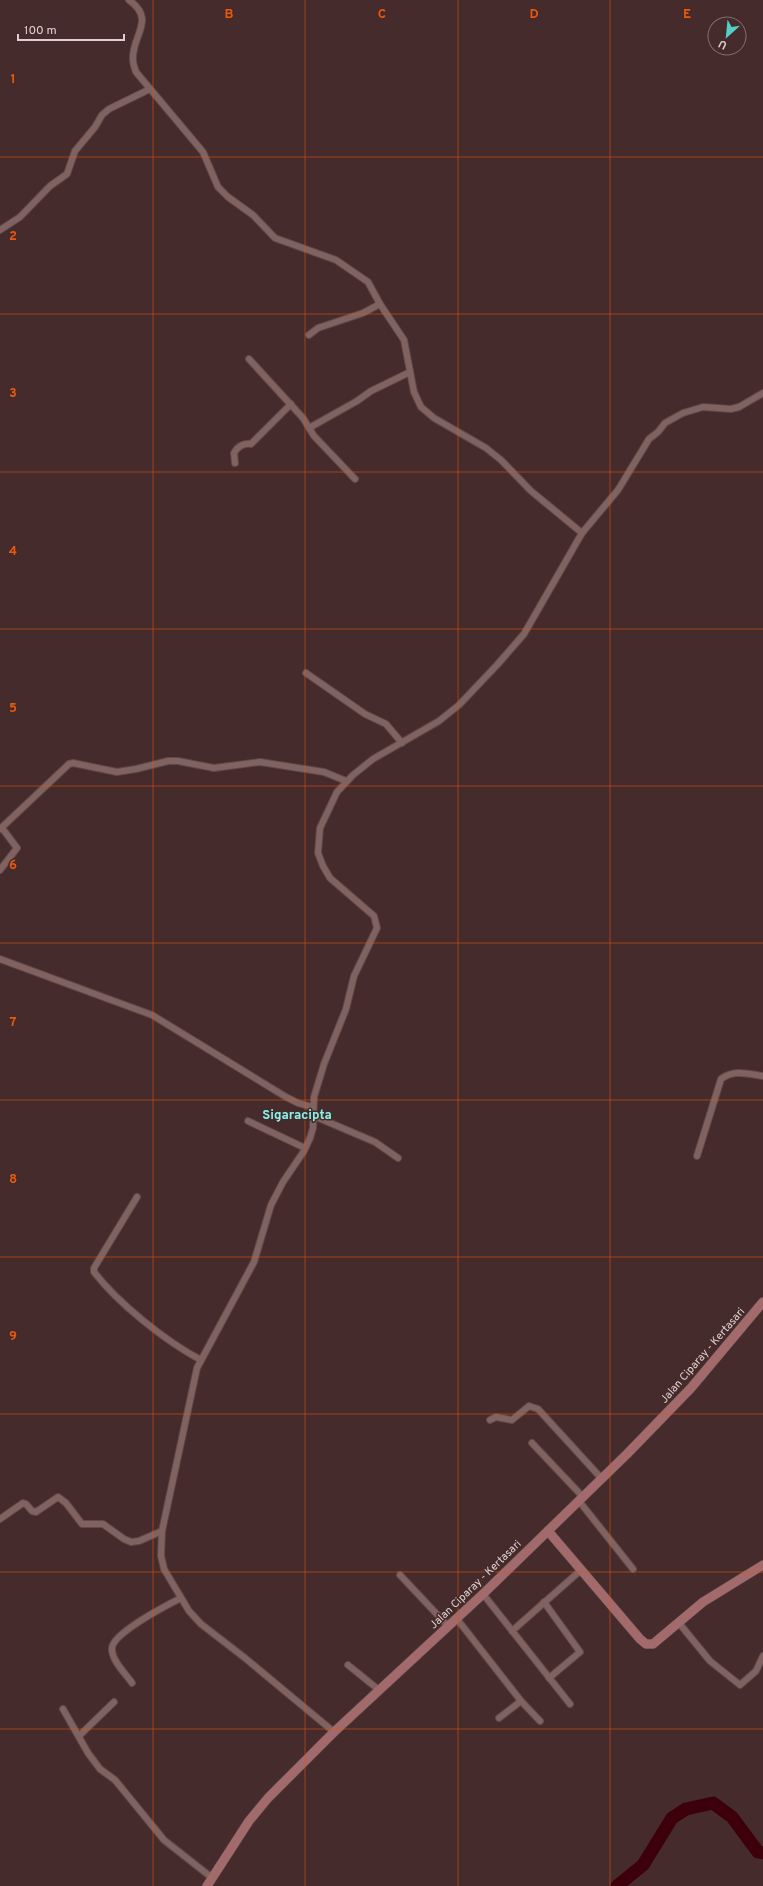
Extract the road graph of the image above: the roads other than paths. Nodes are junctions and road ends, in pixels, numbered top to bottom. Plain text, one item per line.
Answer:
1 (129, 0) edge
2 (150, 89) junction
3 (0, 230) edge
4 (380, 304) junction
5 (309, 335) dead end
6 (249, 359) dead end
7 (410, 372) junction
8 (763, 393) edge
9 (291, 404) junction
10 (309, 428) junction
11 (235, 463) dead end
12 (355, 478) dead end
13 (582, 533) junction
14 (306, 673) dead end
15 (402, 743) junction
16 (346, 781) junction
17 (1, 829) edge
18 (0, 870) edge
19 (0, 959) edge
20 (763, 1076) edge
21 (312, 1106) junction
22 (314, 1116) junction
23 (248, 1121) dead end
24 (305, 1148) junction
25 (697, 1156) dead end
26 (398, 1158) dead end
27 (137, 1198) dead end
28 (763, 1302) edge
29 (201, 1360) junction
30 (490, 1420) dead end
31 (532, 1443) dead end
32 (602, 1479) junction
33 (581, 1499) junction
34 (0, 1518) edge
35 (162, 1531) junction
36 (548, 1531) junction
37 (763, 1564) edge
38 (633, 1569) dead end
39 (581, 1570) junction
40 (400, 1575) dead end
41 (483, 1594) junction
42 (182, 1598) junction
43 (544, 1602) junction
44 (457, 1619) junction
45 (679, 1623) junction
46 (448, 1626) junction
47 (512, 1631) junction
48 (763, 1656) edge
49 (348, 1665) dead end
50 (549, 1678) junction
51 (132, 1683) dead end
52 (379, 1690) junction
53 (522, 1701) junction
54 (114, 1702) dead end
55 (570, 1704) dead end
56 (64, 1709) dead end
57 (499, 1718) dead end
58 (540, 1721) dead end
59 (334, 1732) junction
60 (79, 1736) junction
61 (211, 1877) junction
62 (207, 1886) edge

1 - 2 street
2 - 3 street
2 - 4 street
4 - 5 street
4 - 7 street
6 - 9 street
7 - 10 street
7 - 13 street
8 - 13 street
9 - 10 street
9 - 11 street
10 - 12 street
13 - 15 street
14 - 15 street
15 - 16 street
16 - 17 street
16 - 21 street
17 - 18 street
19 - 21 street
20 - 25 street
21 - 22 street
22 - 24 street
22 - 26 street
23 - 24 street
24 - 29 street
27 - 29 street
28 - 32 main road, Jalan Ciparay - Kertasari
29 - 35 street
30 - 32 street
31 - 33 street
32 - 33 main road, Jalan Ciparay - Kertasari
33 - 36 main road, Jalan Ciparay - Kertasari
33 - 38 street
34 - 35 street
35 - 42 street
36 - 39 main road
36 - 41 main road, Jalan Ciparay - Kertasari
37 - 45 main road
39 - 43 street
39 - 45 main road
40 - 46 street
41 - 44 main road, Jalan Ciparay - Kertasari
41 - 47 street
42 - 51 street
42 - 59 street
43 - 47 street
43 - 50 street
44 - 46 main road, Jalan Ciparay - Kertasari
44 - 53 street
45 - 48 street
46 - 52 main road, Jalan Ciparay - Kertasari
47 - 50 street
49 - 52 street
50 - 55 street
52 - 59 main road, Jalan Ciparay - Kertasari
53 - 57 street
53 - 58 street
54 - 60 street
56 - 60 street
59 - 61 main road, Jalan Ciparay - Kertasari
60 - 61 street
61 - 62 main road, Jalan Ciparay - Kertasari

